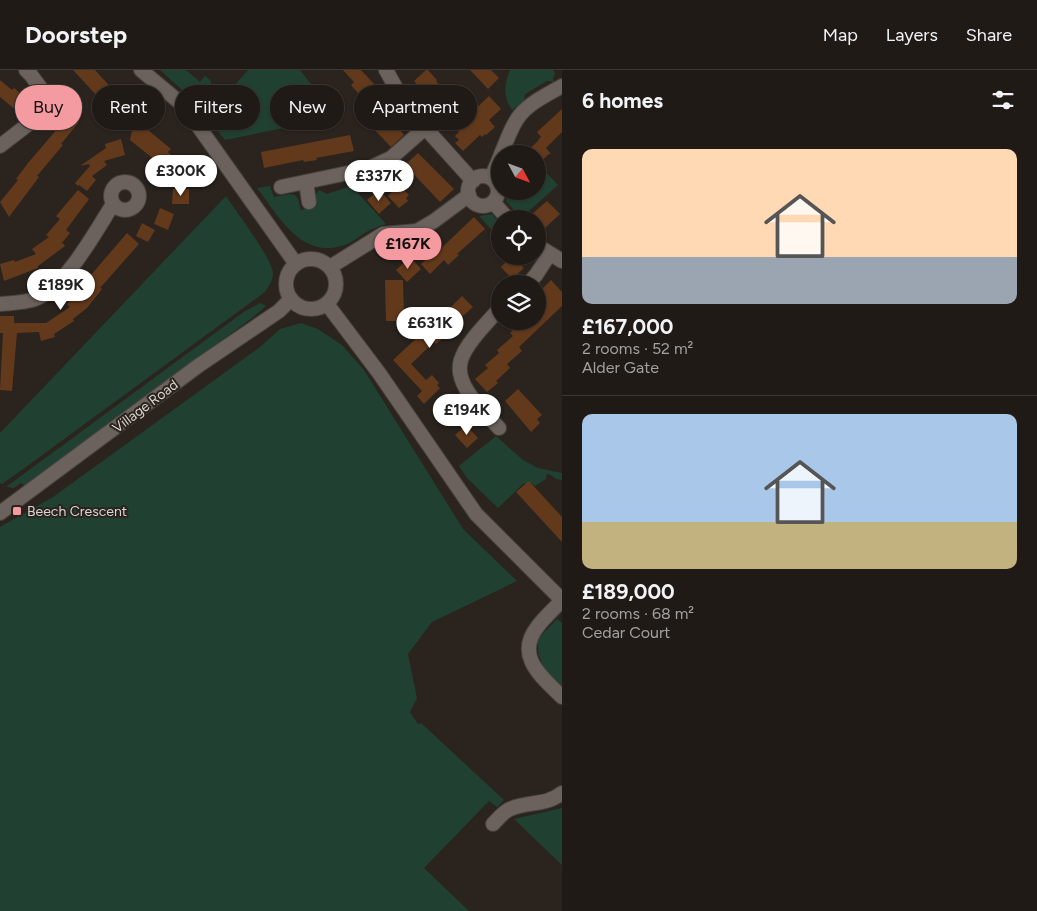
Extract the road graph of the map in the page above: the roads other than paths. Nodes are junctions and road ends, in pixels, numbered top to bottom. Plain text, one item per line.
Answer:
1 (26, 70) edge
2 (142, 70) edge
3 (386, 70) edge
4 (394, 85) edge
5 (562, 86) edge
6 (423, 130) edge
7 (427, 130) edge
8 (505, 145) edge
9 (0, 146) edge
10 (491, 178) edge
11 (473, 181) junction
12 (306, 182) junction
13 (281, 187) dead end
14 (469, 195) junction
15 (309, 202) dead end
16 (493, 202) joint
17 (113, 204) dead end
18 (500, 210) edge
19 (546, 253) edge
20 (549, 255) junction
21 (562, 261) edge
22 (296, 264) junction
23 (330, 267) junction
24 (536, 275) edge
25 (291, 299) junction
26 (0, 304) edge
27 (327, 304) junction
28 (491, 319) edge
29 (477, 404) junction
30 (464, 416) dead end
31 (498, 428) dead end
32 (2, 508) edge
33 (562, 600) edge
34 (562, 697) edge
35 (562, 793) edge
36 (492, 824) dead end

1 - 9 street
2 - 22 street
3 - 4 street
5 - 8 street
6 - 12 street
7 - 11 street
10 - 11 street
11 - 14 street
12 - 13 street
12 - 15 street
14 - 16 street
14 - 23 street
16 - 18 street
17 - 26 street
19 - 20 street
20 - 21 street
20 - 24 street
22 - 23 street
22 - 25 street
23 - 27 street
25 - 27 street
25 - 32 street, Village Road
27 - 33 street
28 - 29 street
29 - 30 street
29 - 31 street
33 - 34 street
35 - 36 street

